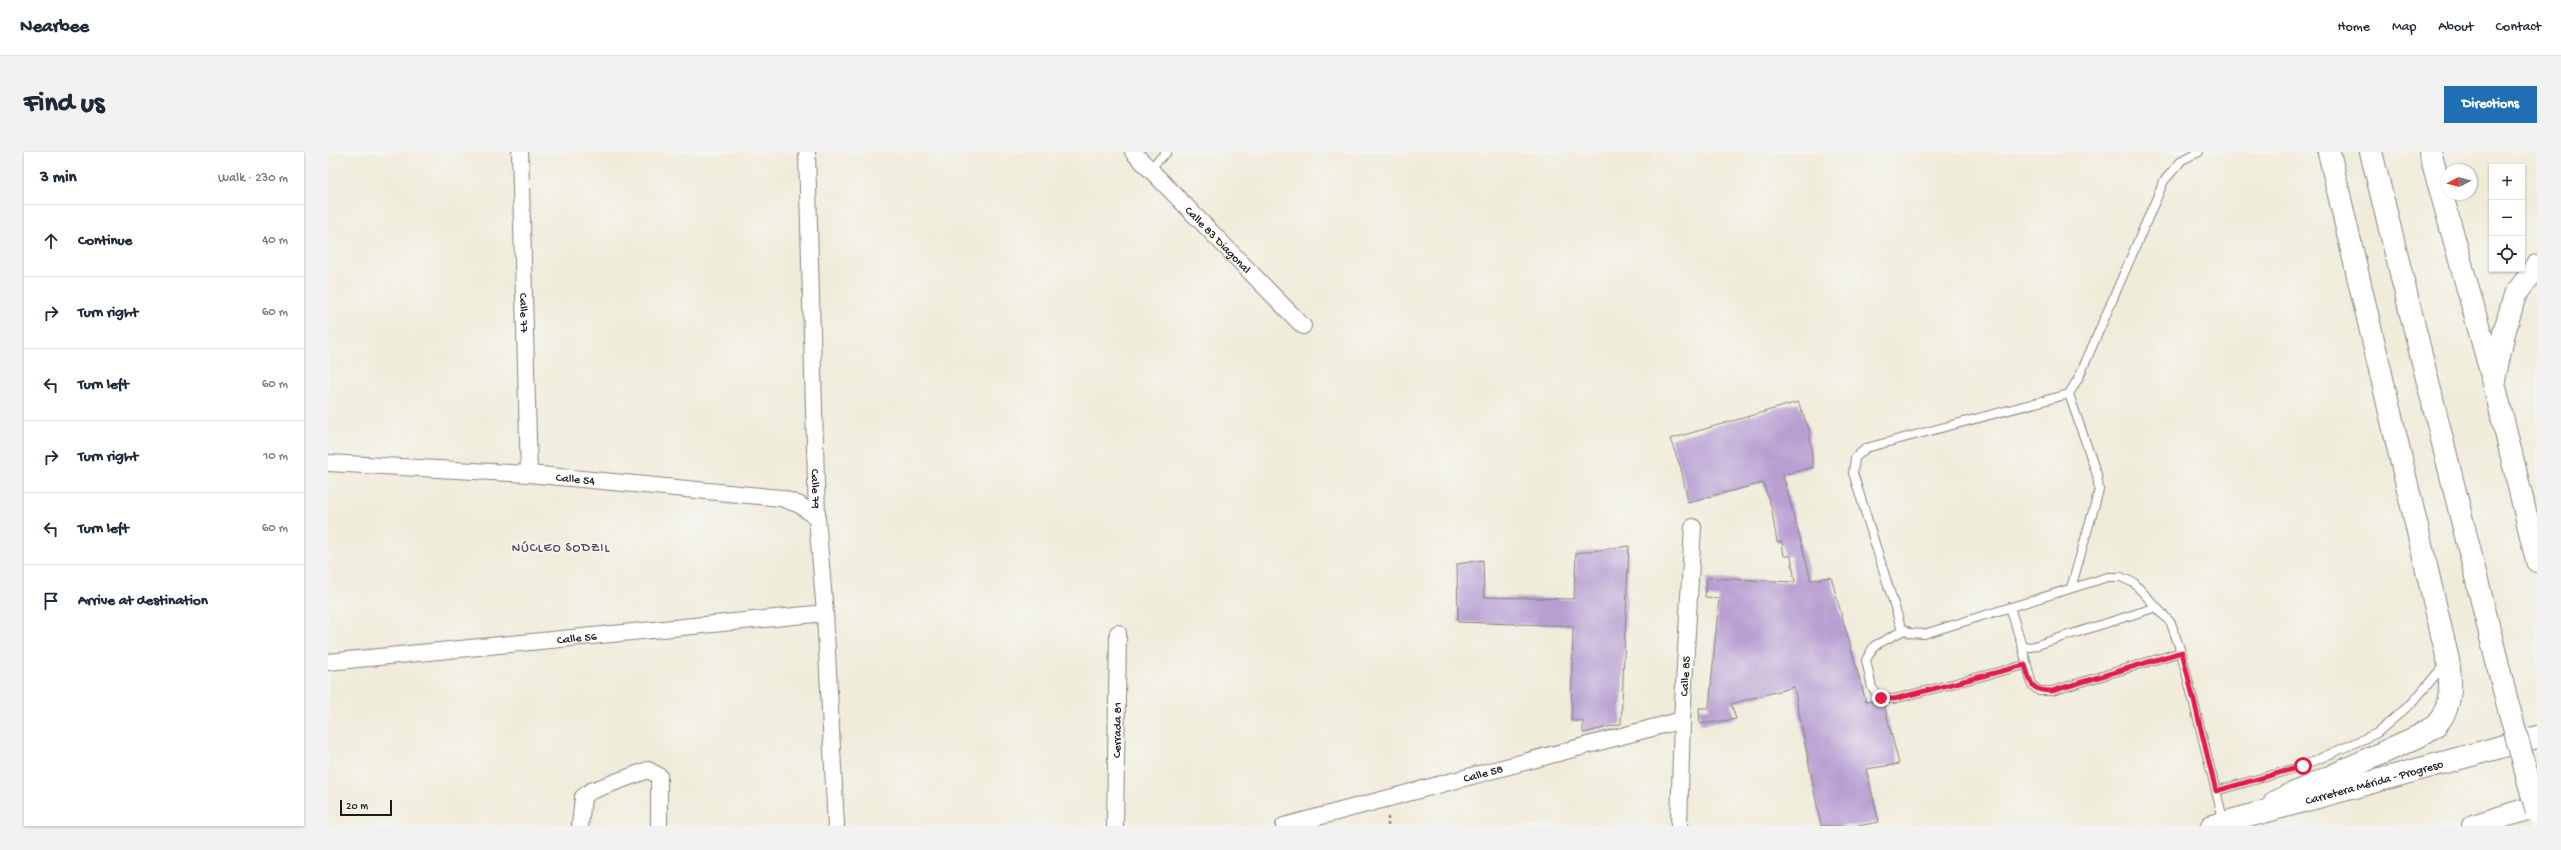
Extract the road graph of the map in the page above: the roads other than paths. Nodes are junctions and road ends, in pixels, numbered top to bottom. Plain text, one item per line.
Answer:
1 (520, 152) edge
2 (807, 152) edge
3 (1133, 152) edge
4 (1167, 152) edge
5 (2199, 152) edge
6 (2329, 152) edge
7 (2371, 152) edge
8 (2430, 152) edge
9 (2445, 152) edge
10 (1149, 169) junction
11 (2448, 225) junction
12 (2537, 266) edge
13 (1303, 326) dead end
14 (2494, 383) junction
15 (2069, 394) junction
16 (328, 463) edge
17 (529, 474) junction
18 (817, 518) junction
19 (1693, 527) dead end
20 (2537, 561) edge
21 (2071, 588) junction
22 (2010, 607) junction
23 (2157, 607) junction
24 (825, 613) junction
25 (1904, 630) junction
26 (1118, 633) dead end
27 (2022, 646) junction
28 (2182, 652) junction
29 (2448, 660) junction
30 (328, 662) edge
31 (2025, 665) junction
32 (1682, 720) junction
33 (2537, 737) edge
34 (2216, 791) junction
35 (2537, 806) edge
36 (2537, 812) edge
37 (2245, 816) junction
38 (2218, 824) edge
39 (580, 826) edge
40 (660, 826) edge
41 (836, 826) edge
42 (1115, 826) edge
43 (1284, 826) edge
44 (1679, 826) edge
45 (2473, 826) edge

1 - 17 street, Calle 77
2 - 18 street, Calle 79
3 - 10 street, Calle 83 Diagonal
4 - 10 lane
5 - 15 lane
6 - 29 main road
7 - 36 main road, bridge
8 - 11 main road
9 - 11 main road
10 - 13 street, Calle 83 Diagonal
11 - 14 main road
12 - 14 main road
14 - 20 main road
15 - 21 lane
15 - 25 lane
16 - 17 street, Calle 54
17 - 18 street, Calle 54
18 - 24 street, Calle 79
19 - 32 street, Calle 85
21 - 22 lane
21 - 23 lane
22 - 25 lane
22 - 27 lane
23 - 27 lane
23 - 28 lane
24 - 30 street, Calle 56
24 - 41 street, Calle 79
25 - 31 lane
26 - 42 street, Cerrada 81
27 - 31 lane
28 - 31 lane
28 - 34 lane
29 - 34 lane
29 - 37 main road
32 - 43 street, Calle 58
32 - 44 street, Calle 85
33 - 37 main road, Carretera Mérida - Progreso
34 - 38 lane
35 - 45 main road
37 - 38 main road, Carretera Mérida - Progreso
39 - 40 street

